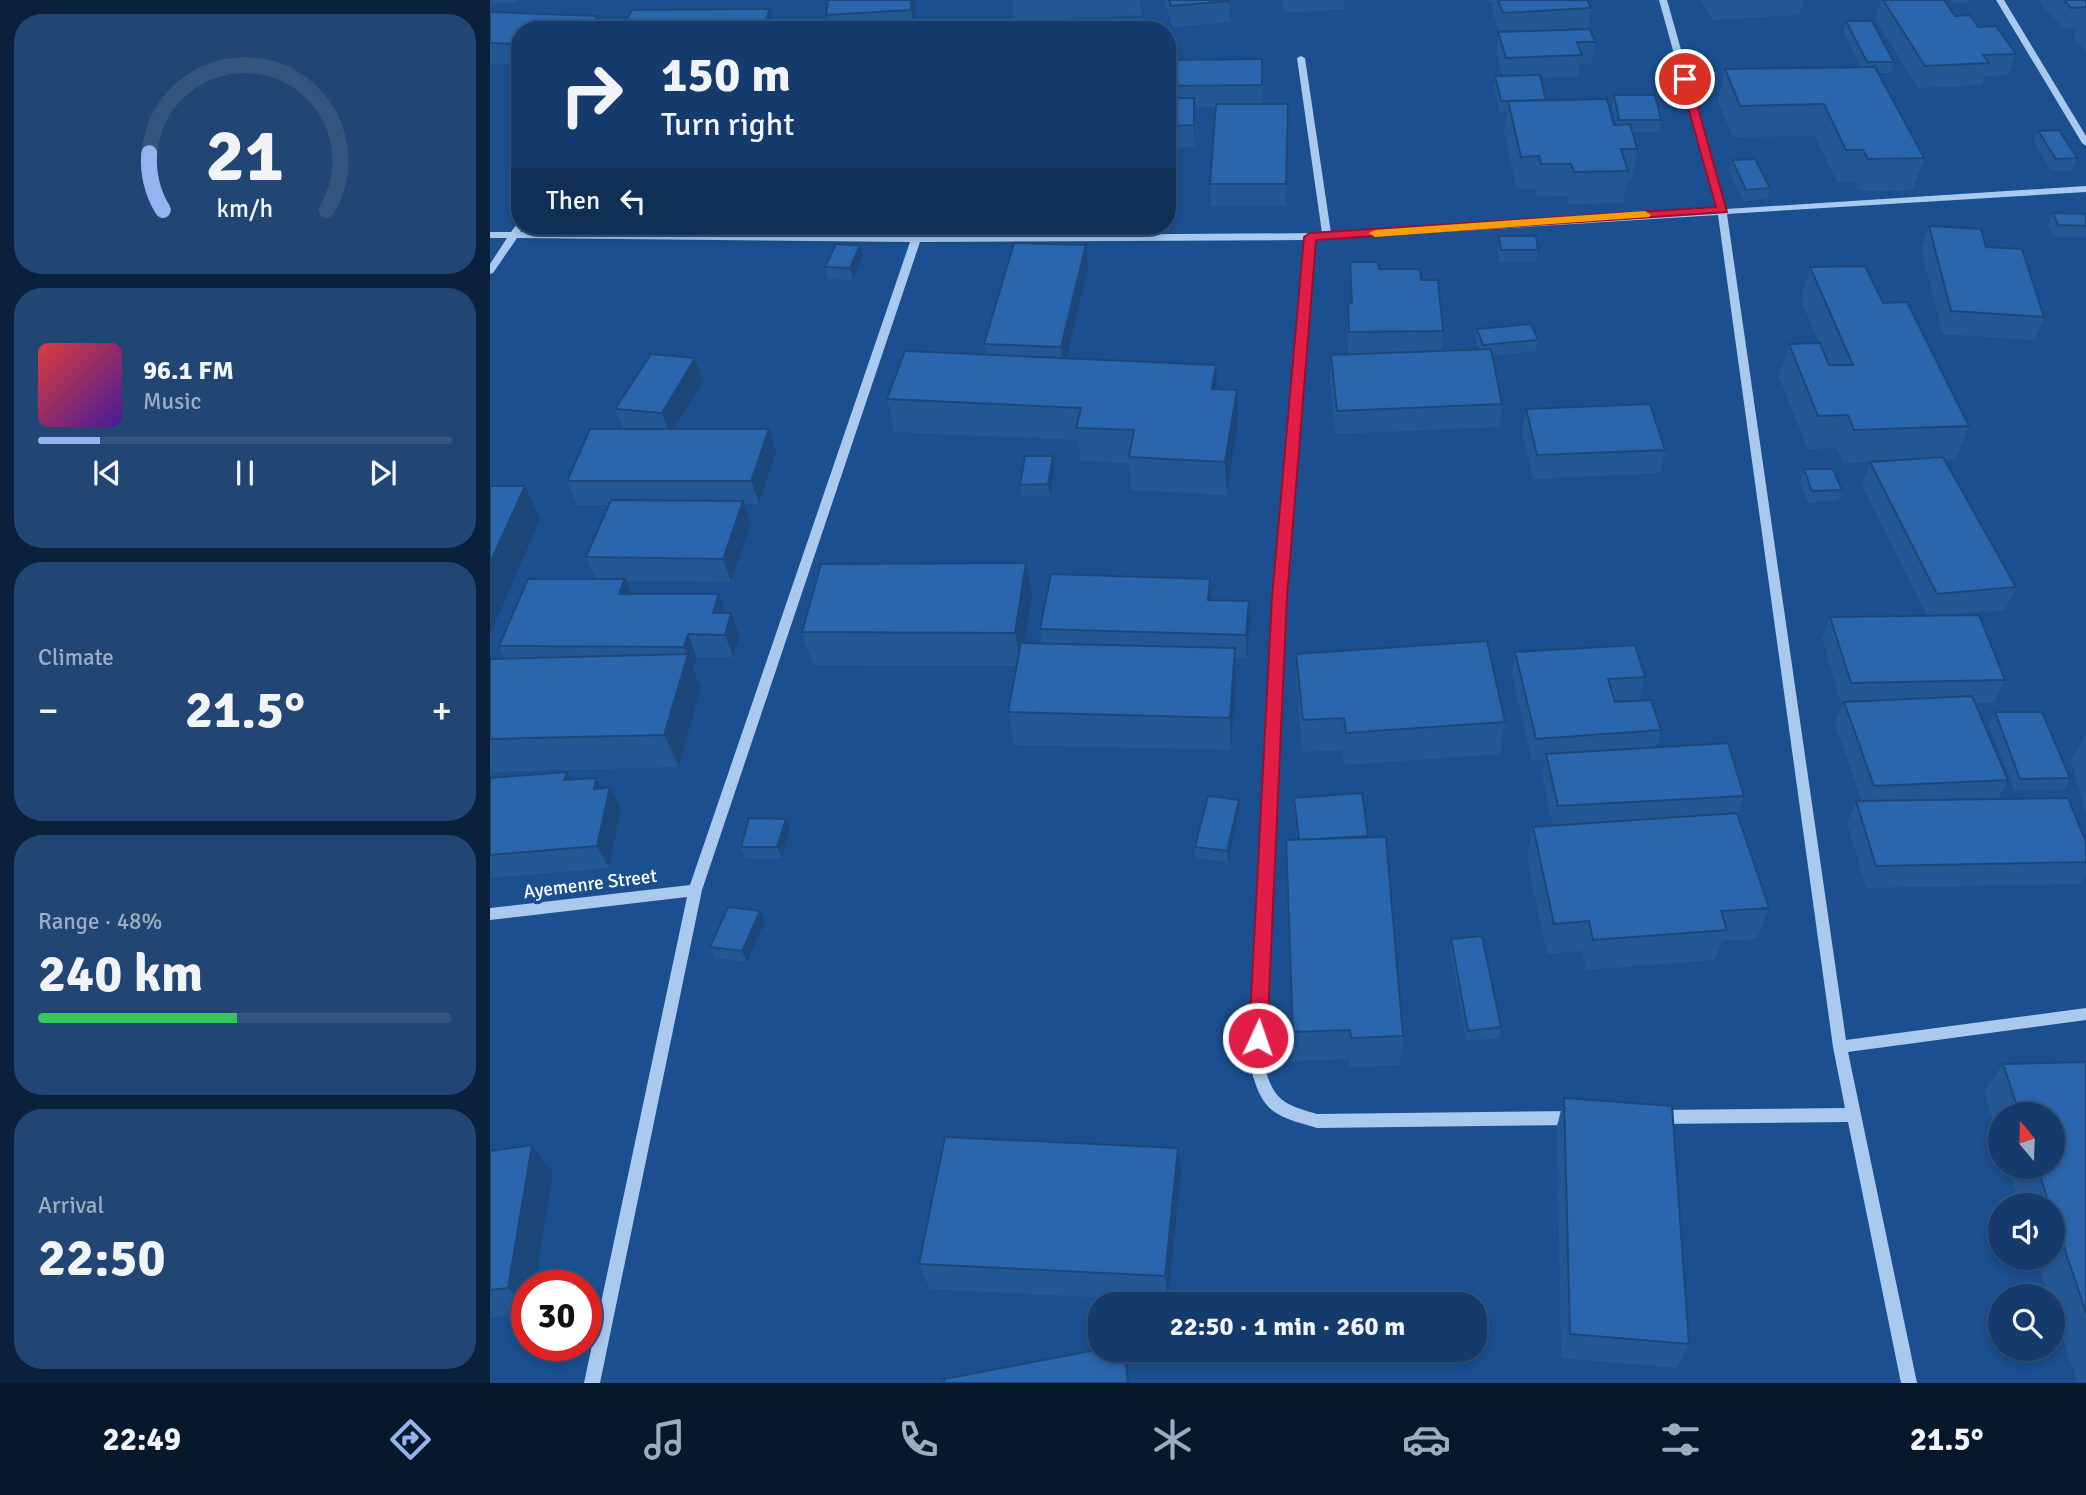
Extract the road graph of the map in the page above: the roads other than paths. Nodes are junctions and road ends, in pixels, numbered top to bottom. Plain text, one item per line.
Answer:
1 (1663, 0) edge
2 (2000, 0) edge
3 (1301, 58) dead end
4 (2086, 143) edge
5 (2086, 189) edge
6 (1722, 210) junction
7 (511, 231) edge
8 (490, 234) edge
9 (514, 235) edge
10 (739, 235) edge
11 (1328, 236) junction
12 (1310, 237) junction
13 (916, 239) junction
14 (490, 271) edge
15 (695, 890) junction
16 (490, 914) edge
17 (2086, 1014) edge
18 (1840, 1048) junction
19 (1854, 1115) junction
20 (1647, 1117) edge
21 (1592, 1118) edge
22 (592, 1383) edge
23 (1909, 1383) edge

1 - 6 street
2 - 4 street
3 - 11 street
5 - 6 street
6 - 11 street
6 - 18 street
7 - 8 street
9 - 14 street
10 - 13 street
11 - 12 street
12 - 13 street
12 - 21 street
13 - 15 street
15 - 16 street, Ayemenre Street
15 - 22 street
17 - 18 street
18 - 19 street
19 - 20 street
19 - 23 street

